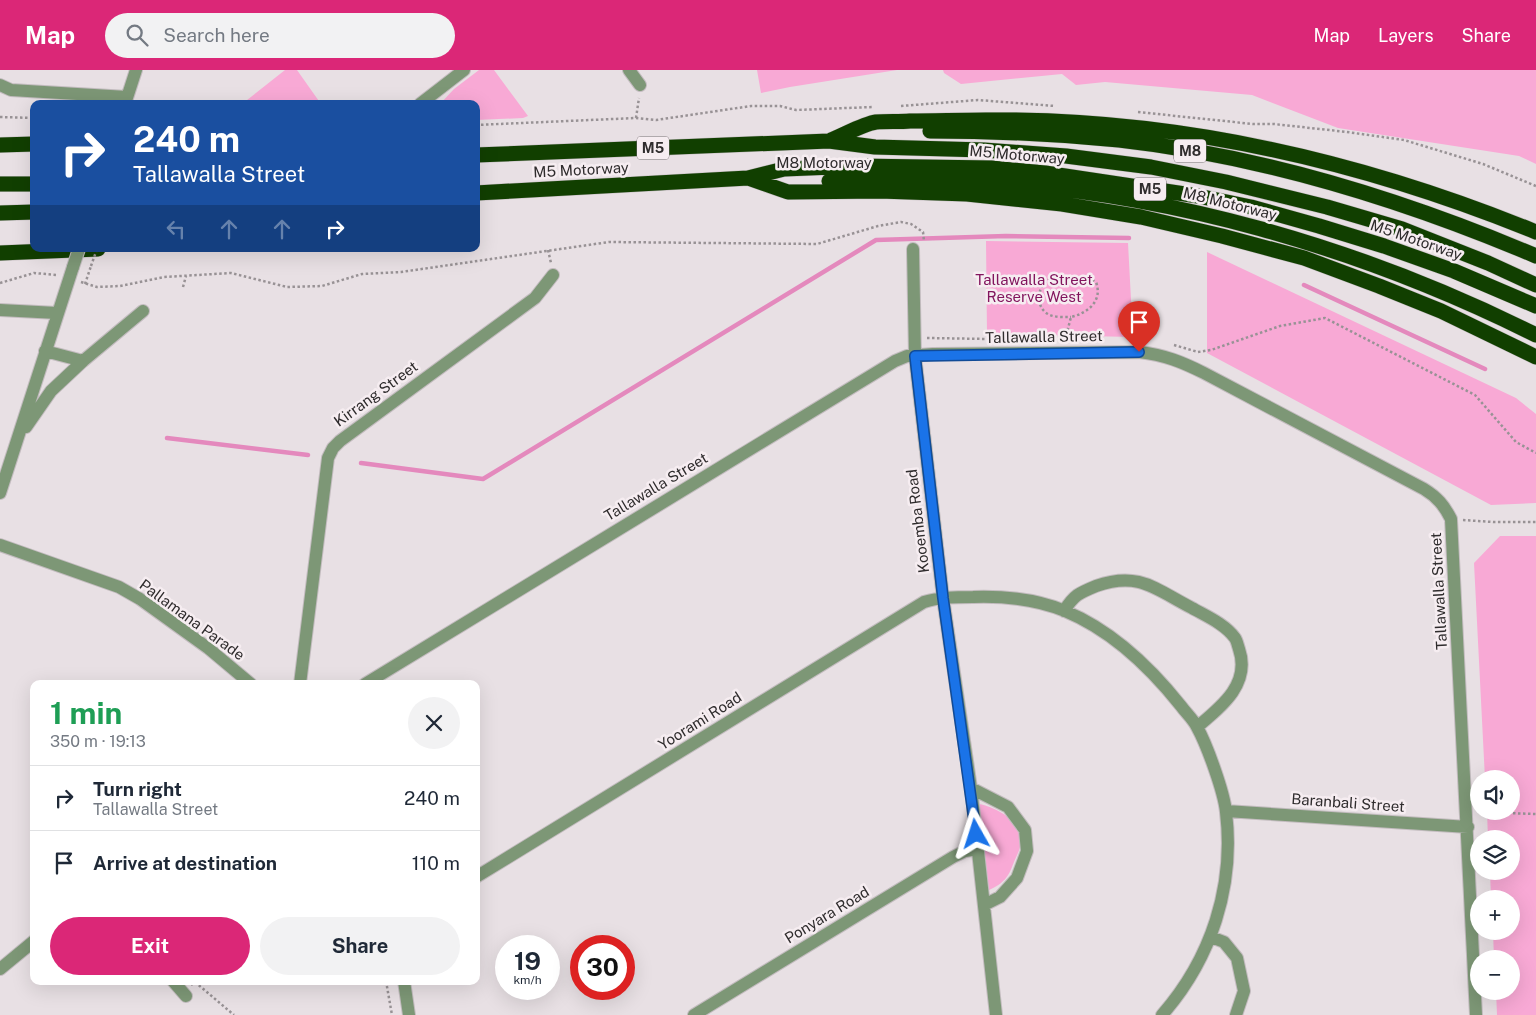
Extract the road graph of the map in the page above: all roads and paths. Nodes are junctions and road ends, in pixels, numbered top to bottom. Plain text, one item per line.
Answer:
1 (136, 70) edge
2 (464, 70) edge
3 (629, 70) edge
4 (640, 85) joint
5 (1, 87) edge
6 (126, 100) edge
7 (425, 100) edge
8 (0, 117) edge
9 (30, 118) edge
10 (480, 125) edge
11 (829, 140) junction
12 (30, 144) edge
13 (0, 145) edge
14 (480, 155) edge
15 (748, 178) junction
16 (0, 184) edge
17 (30, 184) edge
18 (480, 193) edge
19 (30, 212) edge
20 (0, 213) edge
21 (1536, 232) edge
22 (924, 238) dead end
23 (913, 249) dead end
24 (30, 252) edge
25 (78, 252) edge
26 (96, 252) edge
27 (0, 253) edge
28 (1536, 256) edge
29 (54, 274) dead end
30 (554, 275) dead end
31 (186, 276) junction
32 (0, 283) edge
33 (1536, 285) edge
34 (183, 287) dead end
35 (1536, 306) edge
36 (0, 310) edge
37 (142, 310) dead end
38 (57, 313) junction
39 (1071, 316) junction
40 (1536, 335) edge
41 (915, 337) junction
42 (998, 339) dead end
43 (1065, 340) dead end
44 (1173, 345) dead end
45 (45, 351) junction
46 (915, 356) junction
47 (1536, 357) edge
48 (83, 361) junction
49 (17, 438) junction
50 (1536, 453) edge
51 (0, 493) edge
52 (1451, 520) junction
53 (1536, 522) edge
54 (0, 544) edge
55 (943, 598) junction
56 (1064, 611) junction
57 (246, 680) edge
58 (300, 680) edge
59 (372, 680) edge
60 (1197, 726) junction
61 (971, 788) junction
62 (1226, 811) junction
63 (1467, 812) junction
64 (1536, 814) edge
65 (1468, 827) junction
66 (978, 850) junction
67 (480, 875) edge
68 (984, 905) junction
69 (1212, 937) junction
70 (30, 944) edge
71 (0, 969) edge
72 (177, 985) edge
73 (192, 985) edge
74 (198, 985) edge
75 (387, 985) edge
76 (405, 985) edge
77 (185, 994) joint
78 (234, 1015) edge
79 (392, 1015) edge
80 (409, 1015) edge
81 (694, 1015) edge
82 (996, 1015) edge
83 (1162, 1015) edge
84 (1236, 1015) edge
85 (1476, 1015) edge

1 - 6 street
2 - 7 street
3 - 4 street
4 - 10 path
5 - 6 street
8 - 9 path
11 - 14 highway, M5 Motorway / M5
11 - 21 highway
11 - 28 highway, M8 Motorway / M8
11 - 33 highway, M5 Motorway / M5
12 - 13 highway
15 - 18 highway, M5 Motorway / M5
15 - 35 highway, M5 Motorway / M5
15 - 40 highway, M8 Motorway
15 - 47 highway
16 - 17 highway
19 - 20 highway
22 - 31 path
23 - 41 street, Kooemba Road
24 - 27 highway
25 - 38 street, bridge
26 - 31 path, bridge
29 - 32 path
30 - 58 street, Kirrang Street
31 - 34 path
36 - 38 street
37 - 48 street
38 - 45 street
39 - 39 path
39 - 43 path
41 - 42 path
41 - 46 street, Kooemba Road
44 - 50 path
45 - 48 street
45 - 49 street
46 - 52 street, Tallawalla Street
46 - 55 street, Kooemba Road
46 - 59 street, Tallawalla Street
48 - 49 street
49 - 51 street
52 - 53 path
52 - 63 street, Tallawalla Street
54 - 57 street, Pallamana Parade
55 - 56 street, Yoorami Road
55 - 61 street, Kooemba Road
55 - 67 street, Yoorami Road
56 - 60 street, Yoorami Road
56 - 60 street
60 - 62 street, Yoorami Road
61 - 66 street, Kooemba Road
61 - 68 street
62 - 65 street, Baranbali Street
62 - 69 street, Yoorami Road
63 - 64 path
63 - 65 street, Tallawalla Street
65 - 85 street, Tallawalla Street
66 - 68 street, Kooemba Road
66 - 81 street, Ponyara Road
68 - 82 street, Kooemba Road
69 - 83 street, Yoorami Road
69 - 84 street
70 - 71 street
72 - 77 street
73 - 77 path
74 - 78 path
75 - 79 path
76 - 80 street

